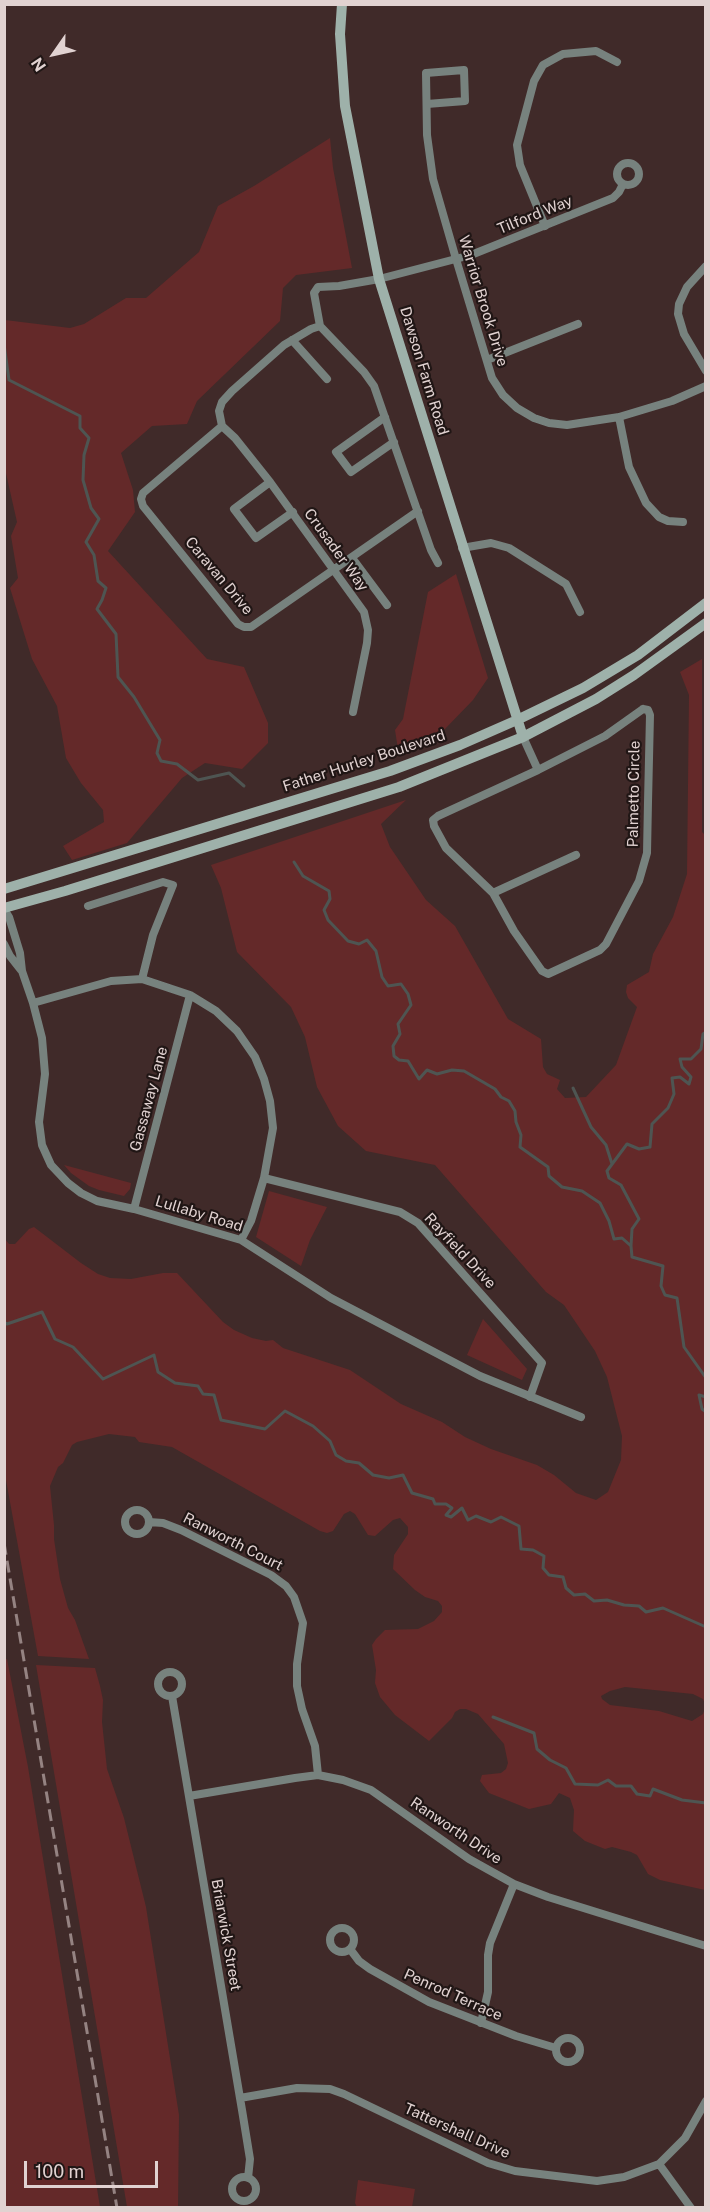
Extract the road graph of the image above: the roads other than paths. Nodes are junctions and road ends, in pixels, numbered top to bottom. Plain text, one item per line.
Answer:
1 (342, 4) edge
2 (617, 62) dead end
3 (427, 104) junction
4 (623, 184) dead end
5 (545, 226) junction
6 (456, 259) junction
7 (705, 266) edge
8 (379, 279) junction
9 (578, 324) dead end
10 (320, 326) junction
11 (292, 340) junction
12 (486, 360) junction
13 (705, 371) edge
14 (327, 379) dead end
15 (705, 386) edge
16 (385, 417) junction
17 (619, 417) junction
18 (222, 426) junction
19 (394, 442) junction
20 (270, 482) junction
21 (418, 511) junction
22 (293, 512) junction
23 (682, 522) dead end
24 (462, 548) junction
25 (352, 558) junction
26 (438, 563) dead end
27 (334, 568) junction
28 (705, 603) edge
29 (387, 605) dead end
30 (580, 612) dead end
31 (705, 623) edge
32 (353, 711) dead end
33 (517, 720) junction
34 (523, 737) junction
35 (538, 770) junction
36 (576, 855) dead end
37 (4, 889) edge
38 (493, 893) junction
39 (88, 906) dead end
40 (4, 908) edge
41 (4, 944) edge
42 (22, 971) junction
43 (142, 979) junction
44 (190, 995) junction
45 (33, 1003) junction
46 (264, 1178) junction
47 (134, 1209) junction
48 (241, 1240) junction
49 (531, 1397) junction
50 (581, 1418) dead end
51 (149, 1522) dead end
52 (172, 1696) dead end
53 (318, 1775) junction
54 (189, 1796) junction
55 (514, 1884) junction
56 (705, 1946) edge
57 (350, 1949) dead end
58 (481, 2023) junction
59 (556, 2048) dead end
60 (240, 2098) junction
61 (705, 2102) edge
62 (658, 2164) junction
63 (248, 2178) dead end
64 (690, 2208) edge

1 - 8 main road, Dawson Farm Road
2 - 5 street
3 - 3 street, Warrior Brook Drive
3 - 6 street, Warrior Brook Drive
4 - 5 street, Tilford Way
5 - 6 street, Tilford Way
6 - 8 street, Tilford Way
6 - 12 street, Warrior Brook Drive
7 - 13 street
8 - 10 street
8 - 24 main road, Dawson Farm Road
9 - 12 street
10 - 11 street
10 - 16 street
11 - 14 street
11 - 18 street
12 - 17 street, Warrior Brook Drive
15 - 17 street, Warrior Brook Drive
16 - 19 street
16 - 19 street
17 - 23 street
18 - 20 street, Crusader Way
18 - 27 street, Caravan Drive
19 - 21 street
20 - 22 street, Crusader Way
20 - 22 street
21 - 25 street, Caravan Drive
21 - 26 street
22 - 27 street, Crusader Way
24 - 30 street
24 - 33 main road, Dawson Farm Road
25 - 27 street, Caravan Drive
25 - 29 street
27 - 32 street, Crusader Way
28 - 33 main road, Father Hurley Boulevard
31 - 34 main road, Father Hurley Boulevard
33 - 34 main road, Dawson Farm Road
33 - 37 main road, Father Hurley Boulevard
34 - 35 street
34 - 40 main road, Father Hurley Boulevard
35 - 38 street, Palmetto Circle
35 - 38 street, Palmetto Circle
36 - 38 street
39 - 43 street
40 - 42 street, Lullaby Road
41 - 42 street, Lullaby Road
42 - 45 street, Lullaby Road
43 - 44 street
43 - 45 street
44 - 46 street
44 - 47 street, Gassaway Lane
45 - 47 street, Lullaby Road
46 - 48 street
46 - 49 street, Rayfield Drive
47 - 48 street, Lullaby Road
48 - 49 street, Lullaby Road
49 - 50 street, Lullaby Road
51 - 53 street, Ranworth Court
52 - 54 street, Briarwick Street
53 - 54 street, Ranworth Drive
53 - 55 street, Ranworth Drive
54 - 60 street, Briarwick Street
55 - 56 street, Ranworth Drive
55 - 58 street
57 - 58 street, Penrod Terrace
58 - 59 street, Penrod Terrace
60 - 62 street, Tattershall Drive
60 - 63 street, Briarwick Street
61 - 62 street, Tattershall Drive
62 - 64 street

